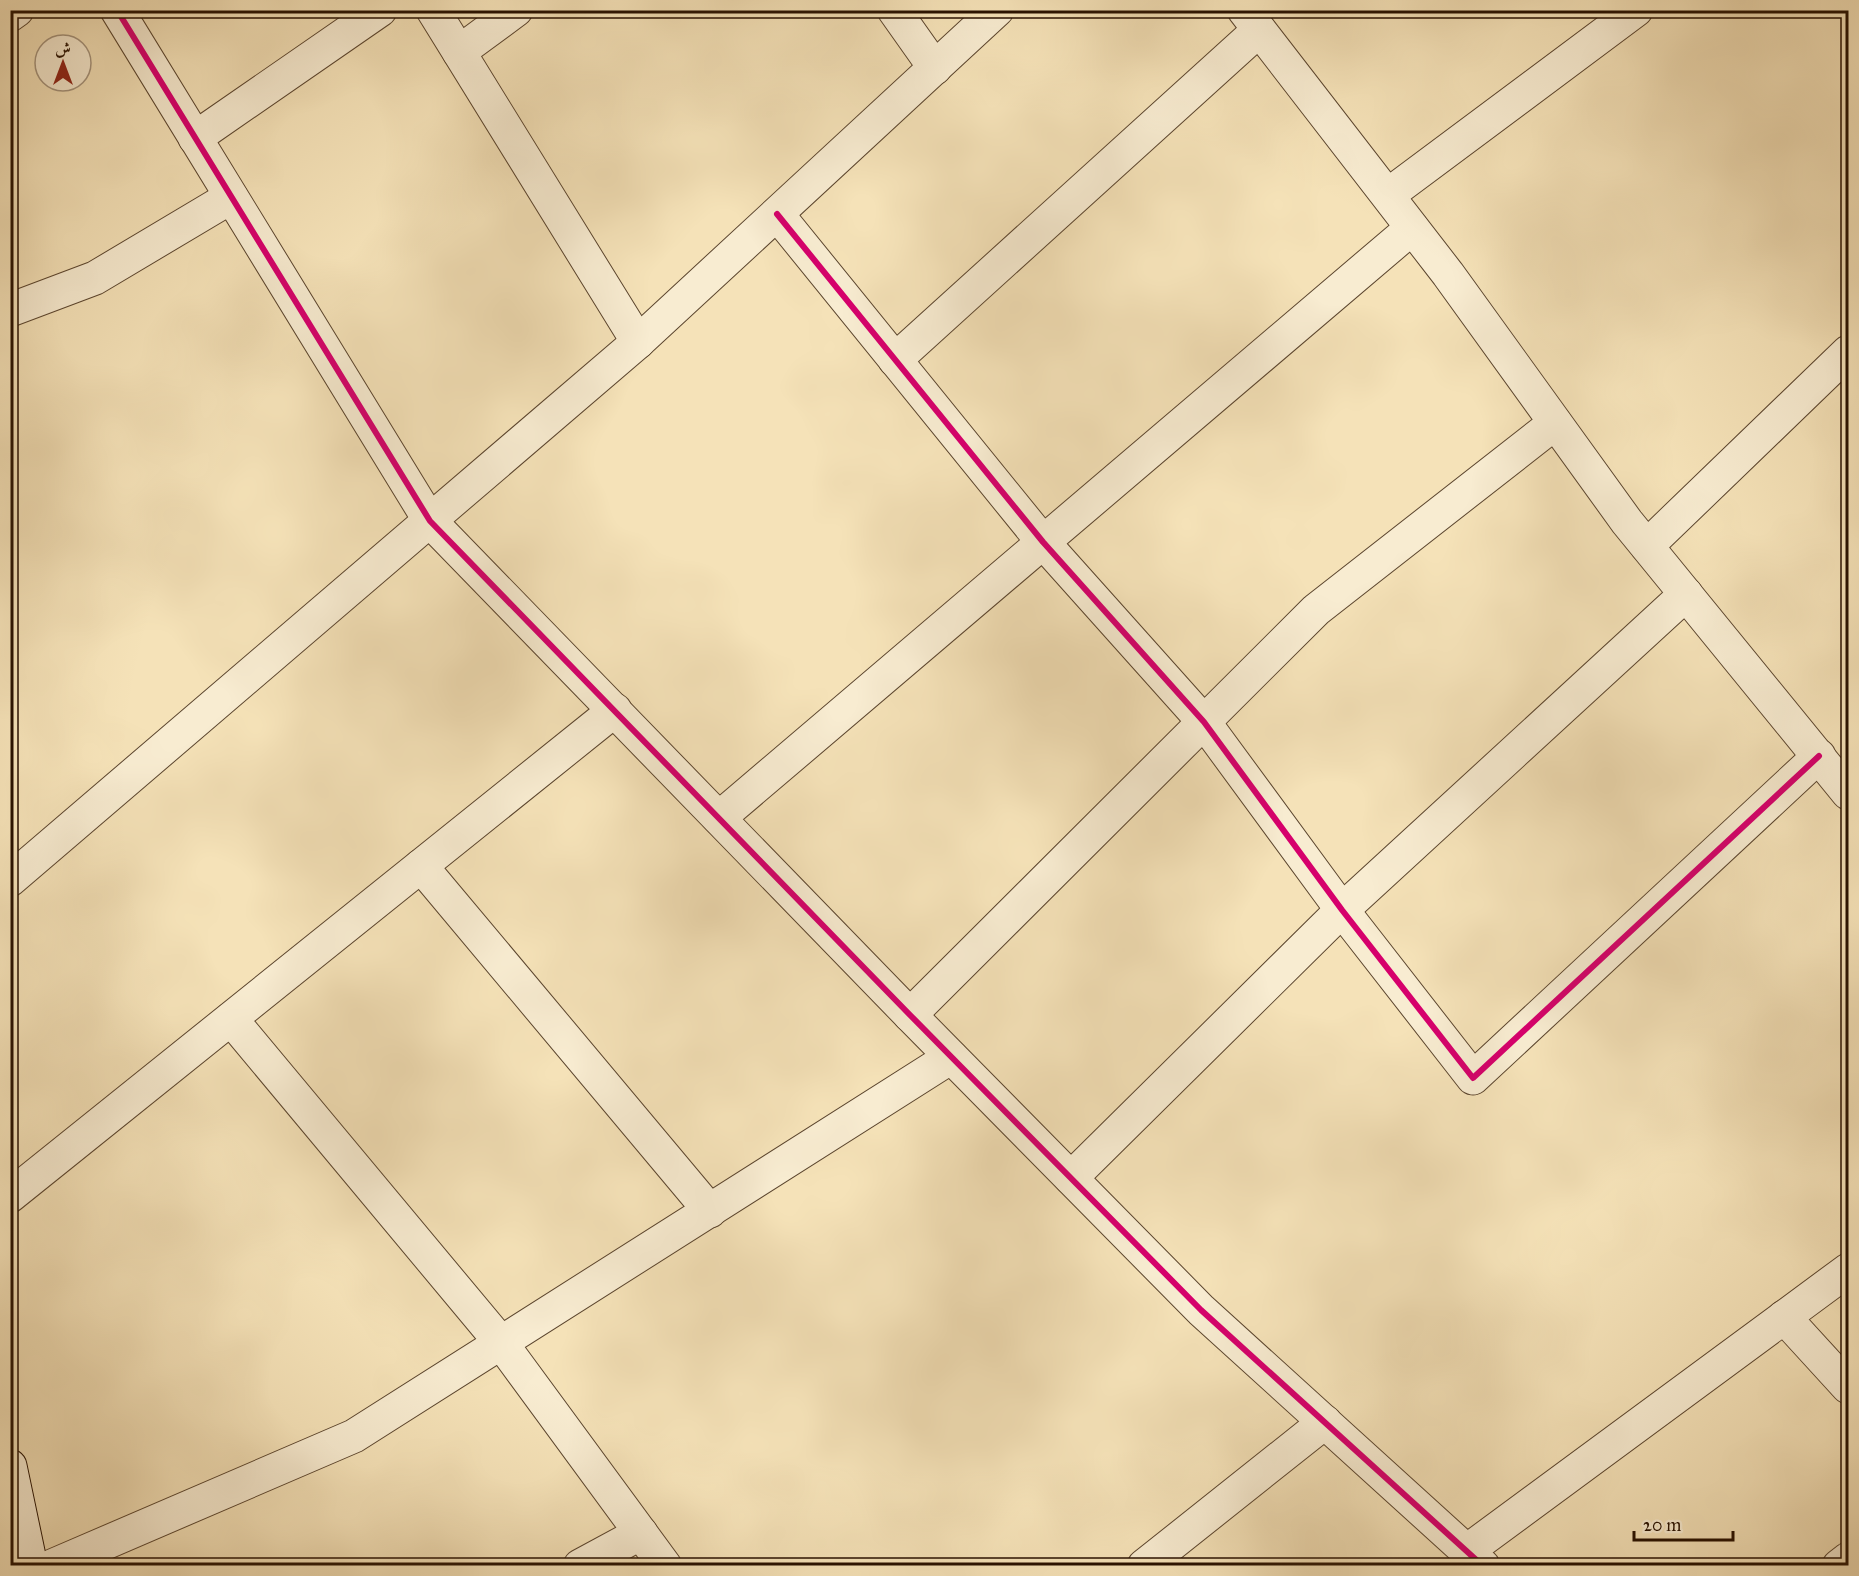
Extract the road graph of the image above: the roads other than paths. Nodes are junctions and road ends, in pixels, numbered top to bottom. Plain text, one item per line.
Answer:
1 (17, 10) edge
2 (117, 10) edge
3 (380, 10) edge
4 (433, 10) edge
5 (516, 10) edge
6 (894, 10) edge
7 (997, 10) edge
8 (1636, 10) edge
9 (10, 15) edge
10 (1251, 20) edge
11 (459, 52) junction
12 (935, 68) junction
13 (195, 138) junction
14 (1388, 195) junction
15 (231, 197) junction
16 (777, 214) junction
17 (1412, 228) junction
18 (10, 310) edge
19 (638, 342) junction
20 (1848, 352) edge
21 (895, 360) junction
22 (1555, 423) junction
23 (430, 521) junction
24 (1043, 542) junction
25 (1647, 546) junction
26 (1686, 594) junction
27 (615, 710) junction
28 (1204, 722) junction
29 (1819, 756) junction
30 (1848, 793) edge
31 (719, 818) junction
32 (421, 866) junction
33 (10, 880) edge
34 (1342, 910) junction
35 (910, 1015) junction
36 (231, 1019) junction
37 (951, 1057) junction
38 (1071, 1178) junction
39 (10, 1196) edge
40 (710, 1210) junction
41 (1848, 1270) edge
42 (1784, 1317) junction
43 (502, 1344) junction
44 (1848, 1387) edge
45 (1325, 1422) junction
46 (10, 1466) edge
47 (641, 1533) junction
48 (1475, 1558) edge
49 (1848, 1559) edge
50 (31, 1566) edge
51 (52, 1566) edge
52 (580, 1566) edge
53 (666, 1566) edge
54 (1144, 1566) edge
55 (1839, 1566) edge

1 - 9 street
2 - 13 street
3 - 13 street
4 - 11 street
5 - 11 street
6 - 12 street
7 - 12 street
8 - 14 street
10 - 14 street
10 - 21 street
11 - 19 street
12 - 16 street
13 - 15 street
14 - 17 street
15 - 18 street
15 - 23 street
16 - 19 street
16 - 21 street
17 - 22 street
17 - 24 street
19 - 23 street
20 - 25 street
21 - 24 street
22 - 25 street
22 - 28 street
23 - 27 street
23 - 33 street
24 - 28 street
24 - 31 street
25 - 26 street
26 - 29 street
26 - 34 street
27 - 31 street
27 - 32 street
28 - 34 street
28 - 35 street
29 - 30 street
29 - 34 street
31 - 35 street
32 - 36 street
32 - 40 street
34 - 38 street
35 - 37 street
36 - 39 street
36 - 43 street
37 - 38 street
37 - 40 street
38 - 45 street
40 - 43 street
41 - 42 street
42 - 44 street
42 - 48 street
43 - 47 street
43 - 51 street
45 - 48 street
45 - 54 street
46 - 50 street
47 - 52 street
47 - 53 street
49 - 55 street

